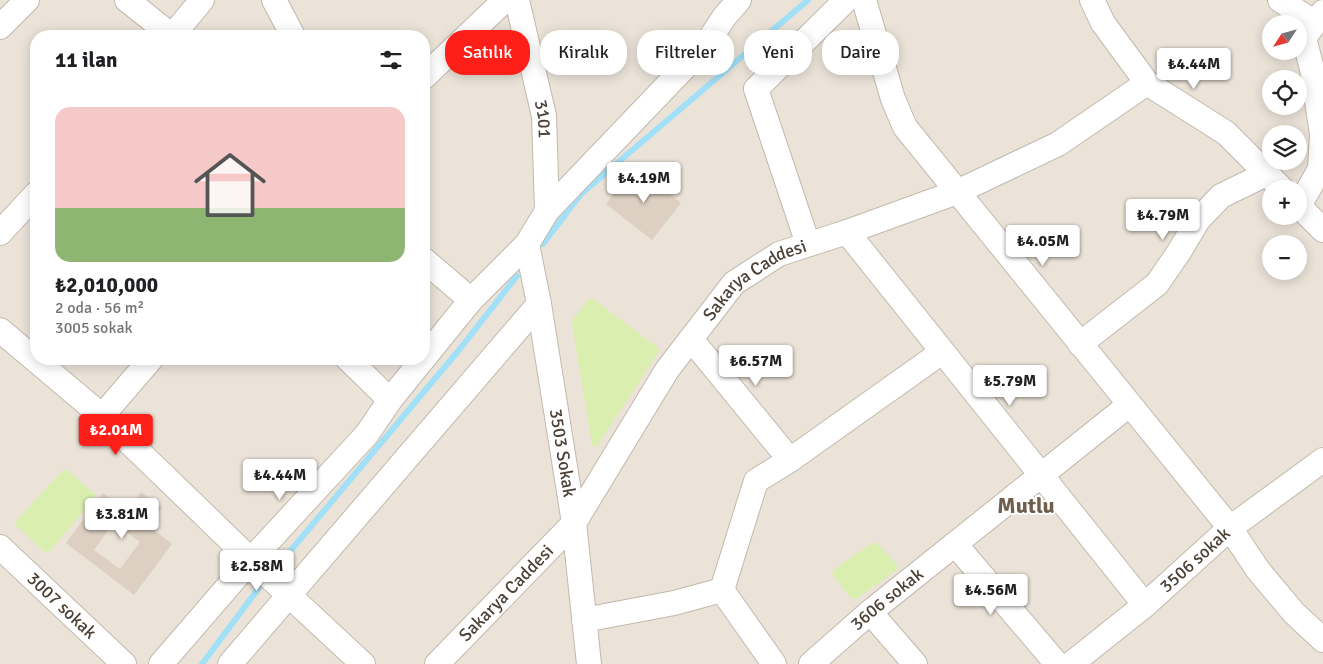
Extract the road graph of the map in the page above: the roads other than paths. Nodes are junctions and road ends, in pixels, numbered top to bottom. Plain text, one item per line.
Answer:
1 (27, 0) edge
2 (127, 0) edge
3 (202, 0) edge
4 (274, 0) edge
5 (505, 0) edge
6 (517, 0) edge
7 (846, 0) edge
8 (864, 0) edge
9 (1092, 0) edge
10 (1280, 0) edge
11 (729, 5) edge
12 (1319, 18) edge
13 (0, 27) edge
14 (164, 30) edge
15 (177, 30) edge
16 (291, 30) edge
17 (430, 71) edge
18 (1147, 84) junction
19 (1322, 170) edge
20 (1273, 180) edge
21 (1262, 184) edge
22 (957, 192) junction
23 (1307, 193) edge
24 (30, 200) edge
25 (547, 211) junction
26 (1307, 214) edge
27 (1323, 230) edge
28 (847, 232) junction
29 (0, 233) edge
30 (527, 244) junction
31 (808, 244) junction
32 (430, 265) edge
33 (471, 300) junction
34 (538, 304) junction
35 (0, 330) edge
36 (691, 339) junction
37 (1080, 344) junction
38 (430, 350) edge
39 (942, 352) junction
40 (30, 355) edge
41 (42, 365) edge
42 (146, 365) edge
43 (354, 365) edge
44 (418, 365) edge
45 (390, 400) junction
46 (1129, 405) junction
47 (102, 416) junction
48 (790, 460) junction
49 (1323, 460) edge
50 (1040, 475) junction
51 (574, 523) junction
52 (1230, 528) junction
53 (955, 544) junction
54 (0, 547) edge
55 (251, 560) junction
56 (722, 590) junction
57 (289, 595) junction
58 (1145, 605) junction
59 (870, 612) junction
60 (584, 620) junction
61 (1323, 640) edge
62 (124, 664) edge
63 (161, 664) edge
64 (230, 664) edge
65 (363, 664) edge
66 (437, 664) edge
67 (589, 664) edge
68 (774, 664) edge
69 (811, 664) edge
70 (915, 664) edge
71 (1057, 664) edge
72 (1071, 664) edge

1 - 13 street
2 - 14 street
3 - 15 street
4 - 16 street
5 - 17 street
6 - 25 street, 3101
7 - 31 street
8 - 22 street
9 - 18 street
10 - 12 street
11 - 25 street
12 - 19 street
18 - 20 street
18 - 22 street, Sakarya Caddesi
19 - 23 street
21 - 37 street
22 - 28 street, Sakarya Caddesi
22 - 37 street
24 - 29 street
25 - 30 street
26 - 27 street
28 - 31 street, Sakarya Caddesi
28 - 39 street
30 - 33 street
30 - 34 street, 3503 Sokak
31 - 36 street, Sakarya Caddesi
32 - 33 street
33 - 38 street
34 - 51 street, 3503 Sokak
34 - 57 street
35 - 40 street
36 - 48 street
36 - 51 street, Sakarya Caddesi
37 - 46 street
39 - 48 street
39 - 50 street
41 - 47 street
42 - 47 street
43 - 45 street
44 - 45 street
45 - 55 street
46 - 50 street, 3606 sokak
46 - 52 street
47 - 55 street
48 - 56 street
49 - 52 street, 3506 sokak
50 - 53 street, 3606 sokak
50 - 58 street
51 - 60 street, 3503 Sokak
51 - 66 street, Sakarya Caddesi
52 - 58 street, 3506 sokak
52 - 61 street
53 - 59 street, 3606 sokak
53 - 71 street
54 - 62 street, 3007 sokak
55 - 57 street
55 - 63 street
56 - 60 street
56 - 68 street
57 - 64 street
57 - 65 street
58 - 72 street, 3506 sokak
59 - 69 street, 3606 sokak
59 - 70 street
60 - 67 street, 3503 Sokak

